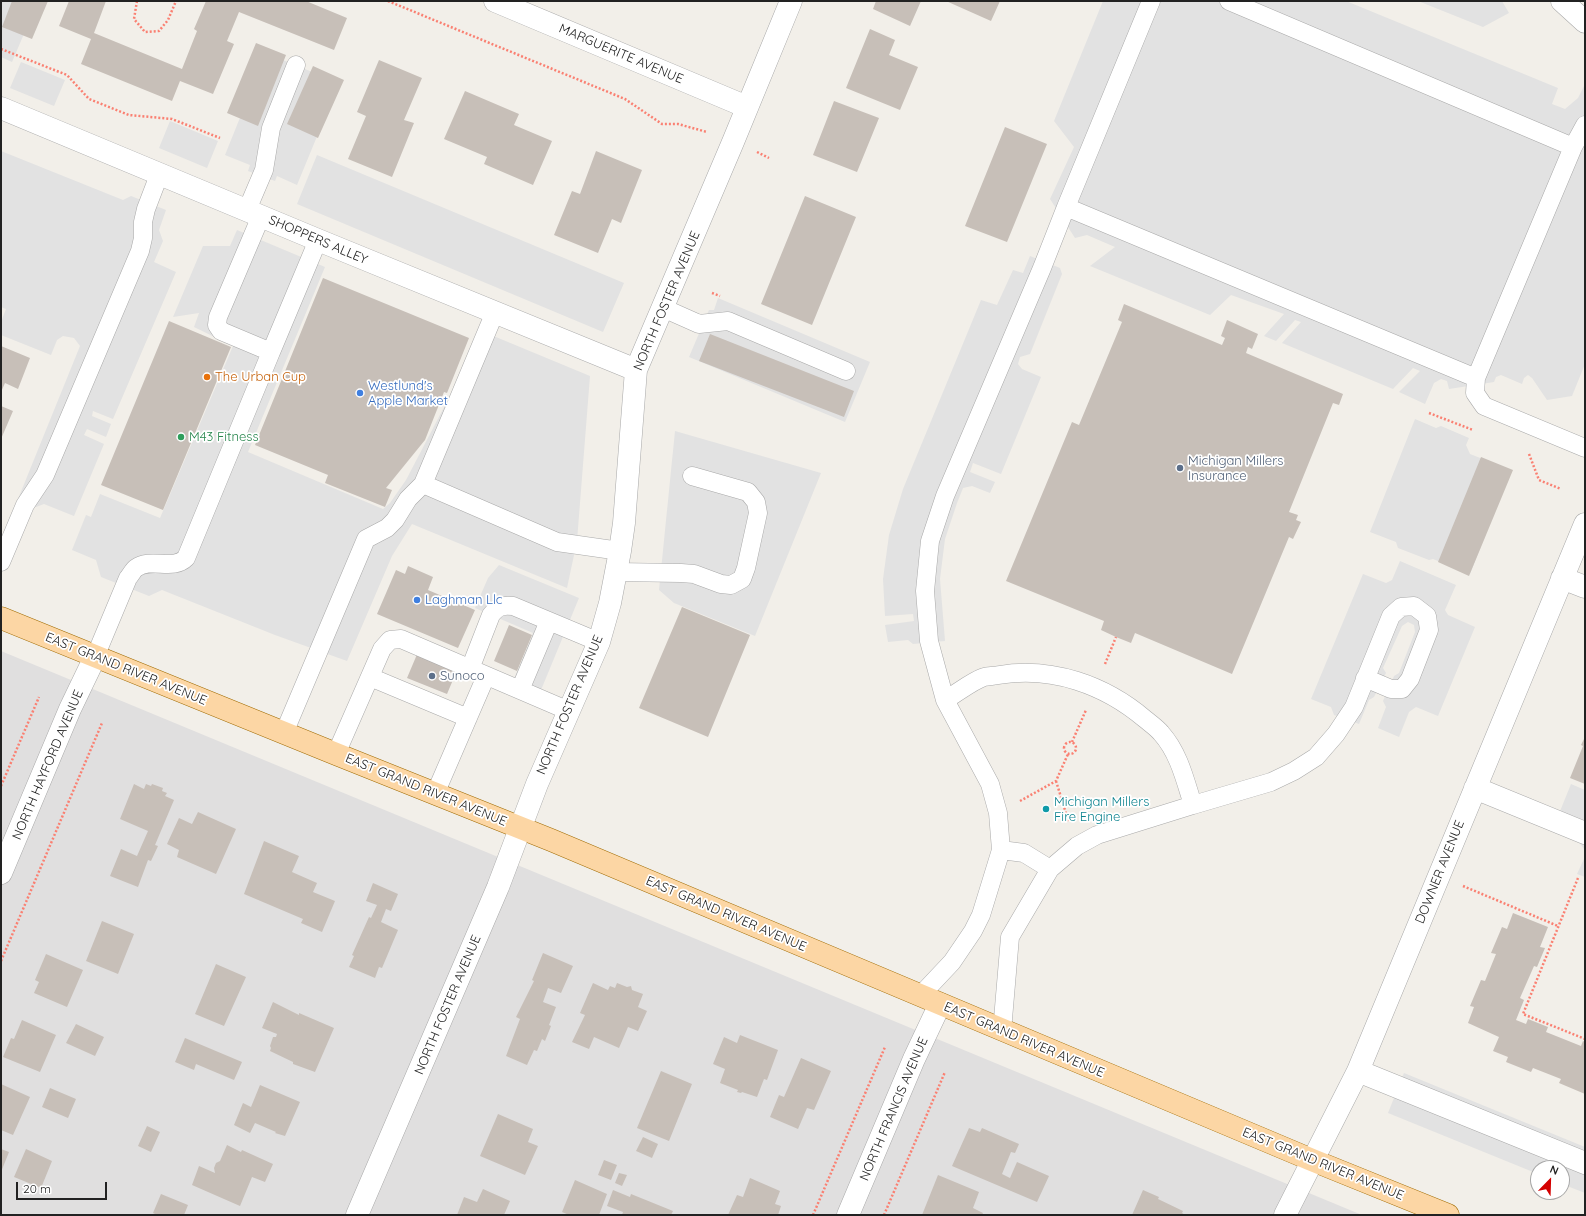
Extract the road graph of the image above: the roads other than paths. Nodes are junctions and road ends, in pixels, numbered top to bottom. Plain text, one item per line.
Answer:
1 (495, 1) edge
2 (792, 1) edge
3 (1151, 1) edge
4 (1229, 1) edge
5 (1562, 1) edge
6 (1585, 22) edge
7 (296, 65) dead end
8 (747, 107) junction
9 (1, 108) edge
10 (1585, 125) edge
11 (1574, 147) junction
12 (159, 175) junction
13 (1066, 207) junction
14 (254, 213) junction
15 (318, 240) junction
16 (663, 308) junction
17 (495, 312) junction
18 (271, 352) junction
19 (636, 370) junction
20 (846, 371) dead end
21 (1476, 378) junction
22 (1585, 448) edge
23 (692, 476) dead end
24 (423, 484) junction
25 (1585, 524) edge
26 (620, 551) junction
27 (1, 562) edge
28 (616, 572) junction
29 (1562, 578) junction
30 (1585, 587) edge
31 (1, 618) edge
32 (549, 621) junction
33 (599, 642) junction
34 (95, 657) junction
35 (470, 669) junction
36 (486, 676) junction
37 (370, 677) junction
38 (1365, 678) junction
39 (520, 690) junction
40 (944, 700) junction
41 (569, 711) junction
42 (468, 718) junction
43 (284, 733) junction
44 (336, 754) junction
45 (1475, 788) junction
46 (436, 794) junction
47 (1193, 805) junction
48 (520, 828) junction
49 (1585, 833) edge
50 (1001, 850) junction
51 (1050, 869) junction
52 (1, 873) edge
53 (920, 996) junction
54 (940, 1004) junction
55 (1002, 1030) junction
56 (1358, 1071) junction
57 (1312, 1160) junction
58 (1585, 1163) edge
59 (357, 1215) edge
60 (848, 1215) edge
61 (1285, 1215) edge
62 (1448, 1215) edge

1 - 8 street, MARGUERITE AVENUE
2 - 8 street, NORTH FOSTER AVENUE
3 - 13 lane
4 - 11 lane
5 - 6 street
7 - 14 lane
8 - 16 street, NORTH FOSTER AVENUE
9 - 12 street, SHOPPERS ALLEY
10 - 11 lane
11 - 21 lane
12 - 14 street, SHOPPERS ALLEY
12 - 27 lane
13 - 21 lane
13 - 40 lane
14 - 15 street, SHOPPERS ALLEY
14 - 18 lane
15 - 17 street, SHOPPERS ALLEY
15 - 18 lane
16 - 19 street, NORTH FOSTER AVENUE
16 - 20 lane
17 - 19 street, SHOPPERS ALLEY
17 - 24 lane
18 - 34 lane
19 - 26 street, NORTH FOSTER AVENUE
21 - 22 lane
23 - 28 lane
24 - 26 lane
24 - 43 lane
25 - 29 street, DOWNER AVENUE
26 - 28 street, NORTH FOSTER AVENUE
28 - 33 street, NORTH FOSTER AVENUE
29 - 30 street
29 - 45 street, DOWNER AVENUE
31 - 34 main road, EAST GRAND RIVER AVENUE
32 - 33 lane
32 - 35 lane
32 - 39 lane
33 - 41 street, NORTH FOSTER AVENUE
34 - 43 main road, EAST GRAND RIVER AVENUE
34 - 52 street, NORTH HAYFORD AVENUE
35 - 36 lane
35 - 37 lane
36 - 39 lane
36 - 42 lane
37 - 42 lane
37 - 44 lane
38 - 38 lane
38 - 47 lane
39 - 41 lane
40 - 47 lane
40 - 50 lane
41 - 48 street, NORTH FOSTER AVENUE
42 - 46 lane
43 - 44 main road, EAST GRAND RIVER AVENUE
44 - 46 main road, EAST GRAND RIVER AVENUE
45 - 49 street
45 - 56 street, DOWNER AVENUE
46 - 48 main road, EAST GRAND RIVER AVENUE
47 - 51 lane
48 - 53 main road, EAST GRAND RIVER AVENUE
48 - 59 street, NORTH FOSTER AVENUE
50 - 51 lane
50 - 53 lane
51 - 55 lane
53 - 54 main road, EAST GRAND RIVER AVENUE
54 - 55 main road, EAST GRAND RIVER AVENUE
54 - 60 street, NORTH FRANCIS AVENUE
55 - 57 main road, EAST GRAND RIVER AVENUE
56 - 57 street, DOWNER AVENUE
56 - 58 street
57 - 61 street, DOWNER AVENUE
57 - 62 main road, EAST GRAND RIVER AVENUE

